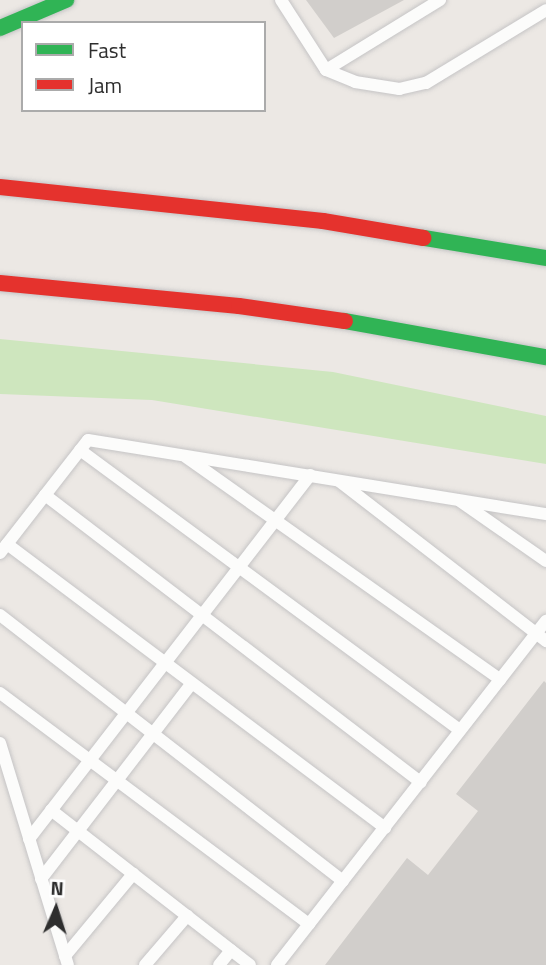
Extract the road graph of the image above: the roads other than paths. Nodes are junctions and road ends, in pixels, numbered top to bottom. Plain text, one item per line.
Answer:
1 (66, 0) edge
2 (281, 0) edge
3 (440, 0) edge
4 (546, 10) edge
5 (0, 28) edge
6 (326, 71) junction
7 (0, 187) edge
8 (546, 258) edge
9 (0, 283) edge
10 (546, 357) edge
11 (80, 450) junction
12 (183, 455) junction
13 (310, 475) junction
14 (337, 480) junction
15 (46, 495) junction
16 (456, 498) junction
17 (546, 514) edge
18 (275, 520) junction
19 (4, 549) edge
20 (546, 561) edge
21 (239, 567) junction
22 (0, 615) edge
23 (203, 615) junction
24 (546, 621) edge
25 (541, 638) edge
26 (166, 663) junction
27 (500, 679) junction
28 (192, 683) junction
29 (0, 692) edge
30 (127, 713) junction
31 (460, 730) junction
32 (153, 733) junction
33 (0, 743) edge
34 (92, 759) junction
35 (118, 779) junction
36 (421, 782) junction
37 (51, 810) junction
38 (385, 828) junction
39 (78, 831) junction
40 (29, 839) junction
41 (133, 874) junction
42 (41, 878) junction
43 (344, 881) junction
44 (187, 916) junction
45 (309, 924) junction
46 (231, 950) junction
47 (66, 960) edge
48 (145, 965) edge
49 (219, 965) edge
50 (250, 965) edge
51 (277, 965) edge

1 - 5 main road
2 - 6 lane
3 - 6 lane
4 - 6 lane
7 - 8 main road
9 - 10 main road
11 - 12 lane
11 - 15 lane
11 - 21 lane
12 - 13 lane
12 - 18 lane
13 - 14 lane
13 - 18 lane
14 - 16 lane
14 - 25 lane
15 - 19 lane
15 - 23 lane
16 - 17 lane
16 - 20 lane
18 - 21 lane
18 - 27 lane
19 - 26 lane
21 - 23 lane
21 - 31 lane
22 - 30 lane
23 - 26 lane
23 - 36 lane
24 - 25 lane
25 - 27 lane
26 - 28 lane
26 - 30 lane
27 - 31 lane
28 - 32 lane
28 - 38 lane
29 - 34 lane
30 - 32 lane
30 - 34 lane
31 - 36 lane
32 - 35 lane
32 - 43 lane
33 - 40 lane
34 - 35 lane
34 - 37 lane
35 - 39 lane
35 - 45 lane
36 - 38 lane
37 - 39 lane
37 - 40 lane
38 - 43 lane
39 - 41 lane
39 - 42 lane
40 - 42 lane
41 - 44 lane
41 - 47 lane
42 - 47 lane
43 - 45 lane
44 - 46 lane
44 - 48 lane
45 - 51 lane
46 - 49 lane
46 - 50 lane

